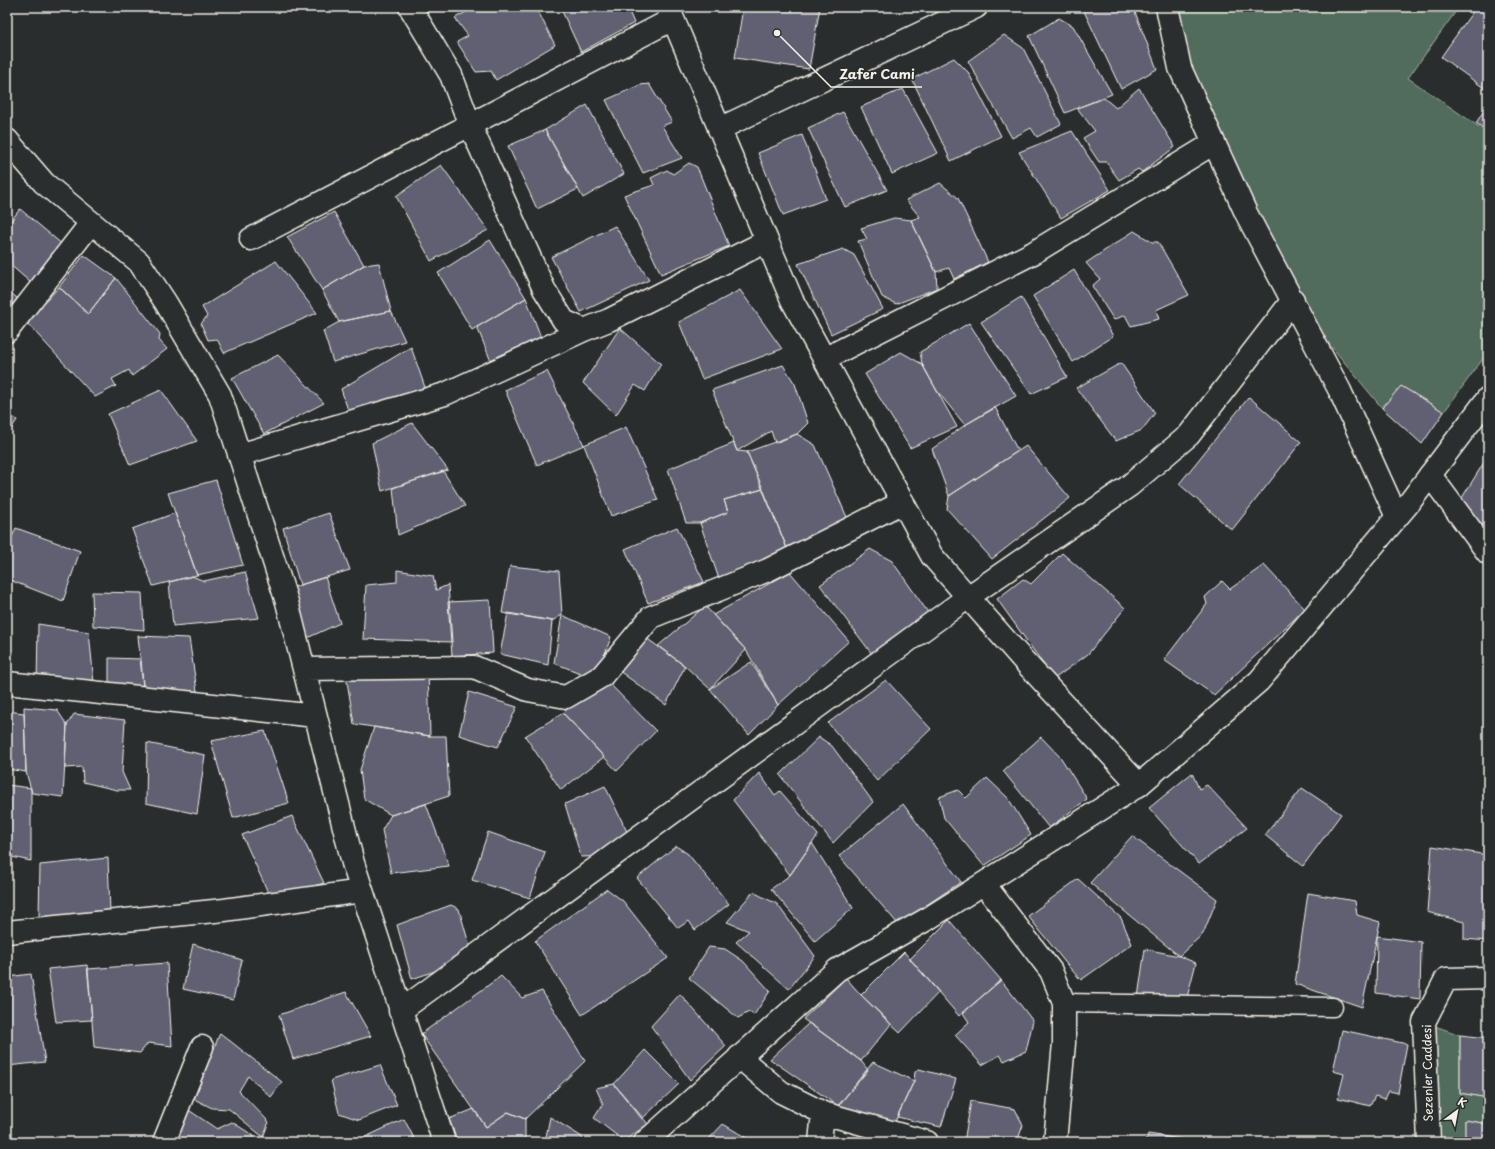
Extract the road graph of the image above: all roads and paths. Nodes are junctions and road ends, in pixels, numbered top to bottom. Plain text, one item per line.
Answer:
1 (410, 7) edge
2 (976, 7) edge
3 (1167, 7) edge
4 (670, 13) edge
5 (470, 125) junction
6 (719, 128) junction
7 (7, 140) edge
8 (1214, 143) junction
9 (91, 223) junction
10 (251, 239) dead end
11 (767, 241) junction
12 (1293, 300) junction
13 (584, 330) junction
14 (7, 331) edge
15 (824, 359) junction
16 (1488, 398) edge
17 (239, 455) junction
18 (1430, 475) junction
19 (903, 502) junction
20 (1397, 517) junction
21 (1488, 553) edge
22 (968, 597) junction
23 (304, 669) junction
24 (7, 684) edge
25 (316, 716) junction
26 (1139, 785) junction
27 (984, 884) junction
28 (362, 891) junction
29 (7, 932) edge
30 (1488, 978) edge
31 (1064, 1003) junction
32 (1333, 1007) dead end
33 (400, 1012) junction
34 (202, 1047) dead end
35 (739, 1057) junction
36 (823, 1113) junction
37 (164, 1142) edge
38 (444, 1142) edge
39 (645, 1142) edge
40 (820, 1142) edge
41 (927, 1142) edge
42 (1055, 1142) edge
43 (1429, 1142) edge

1 - 5 street
2 - 6 street
3 - 8 street
4 - 5 street
4 - 6 street
5 - 10 street
5 - 13 street
6 - 11 street
7 - 9 street
8 - 12 street
8 - 15 street
9 - 14 street
9 - 17 street
11 - 13 street
11 - 15 street
12 - 20 street
12 - 22 street
13 - 17 street
15 - 19 street
16 - 18 street
17 - 23 street
18 - 20 street
18 - 21 street
19 - 22 street
19 - 23 street
20 - 26 street
22 - 26 street
22 - 33 street
23 - 25 street
24 - 25 street
25 - 28 street
26 - 27 street
27 - 31 street
27 - 35 street
28 - 29 street
28 - 33 street
30 - 43 street, Sezenler Caddesi
31 - 32 lane
31 - 42 street
33 - 38 street
34 - 37 street
35 - 36 street
35 - 39 street
36 - 40 street
36 - 41 street

